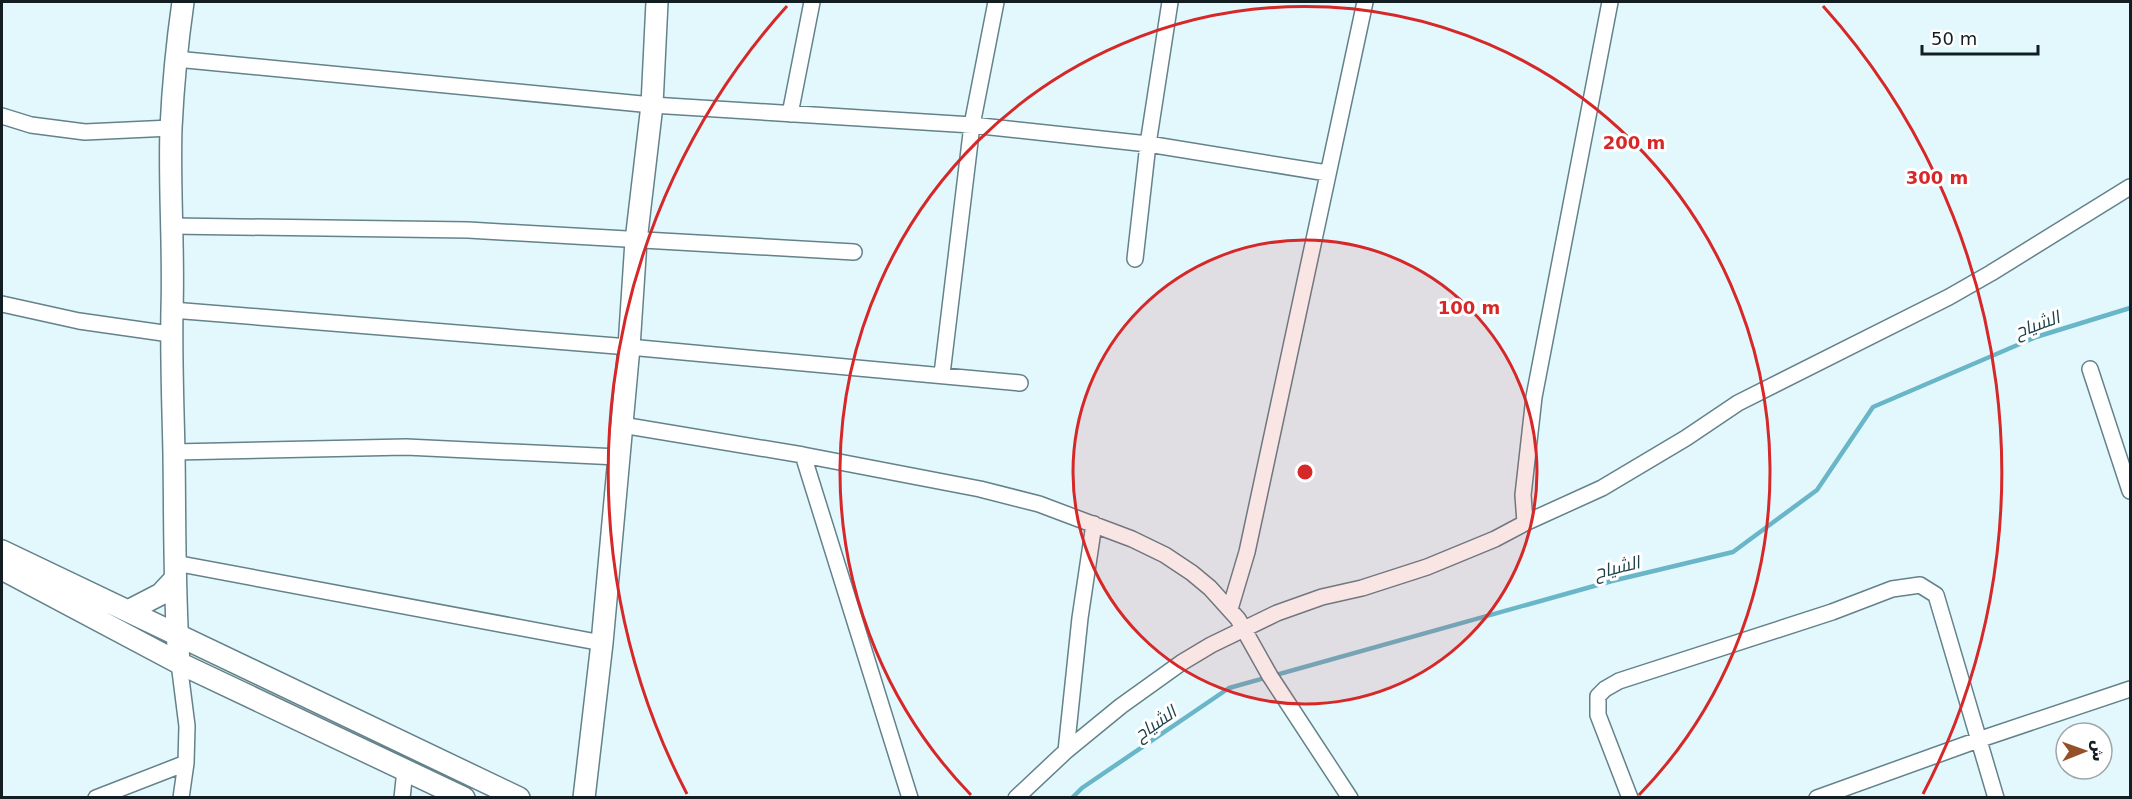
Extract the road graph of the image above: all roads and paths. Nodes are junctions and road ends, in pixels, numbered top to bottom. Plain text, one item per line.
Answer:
1 (183, 2) edge
2 (657, 2) edge
3 (812, 2) edge
4 (996, 2) edge
5 (1170, 2) edge
6 (1365, 2) edge
7 (1610, 2) edge
8 (176, 59) junction
9 (652, 105) junction
10 (790, 114) junction
11 (2, 116) edge
12 (972, 125) junction
13 (171, 128) junction
14 (1148, 144) junction
15 (1327, 173) junction
16 (2130, 187) edge
17 (172, 226) junction
18 (636, 241) junction
19 (854, 252) dead end
20 (1135, 259) dead end
21 (2, 304) edge
22 (172, 310) junction
23 (170, 334) junction
24 (629, 347) junction
25 (2090, 369) dead end
26 (942, 374) junction
27 (1020, 383) dead end
28 (622, 425) junction
29 (174, 452) junction
30 (803, 455) junction
31 (618, 456) junction
32 (2130, 491) edge
33 (1525, 523) junction
34 (1094, 524) junction
35 (2, 551) edge
36 (2, 569) edge
37 (175, 572) junction
38 (1230, 609) junction
39 (128, 611) junction
40 (1243, 629) junction
41 (177, 637) junction
42 (602, 643) junction
43 (179, 663) junction
44 (2130, 689) edge
45 (1978, 740) junction
46 (1066, 751) junction
47 (186, 764) junction
48 (405, 770) junction
49 (96, 798) edge
50 (181, 798) edge
51 (402, 798) edge
52 (464, 798) edge
53 (519, 798) edge
54 (584, 798) edge
55 (910, 798) edge
56 (1016, 798) edge
57 (1350, 798) edge
58 (1630, 798) edge
59 (1817, 798) edge
60 (1996, 798) edge

1 - 8 main road
2 - 9 main road
3 - 10 street
4 - 12 street
5 - 14 street
6 - 15 street
7 - 33 street
8 - 9 street
8 - 13 main road
9 - 10 street
9 - 18 main road
10 - 12 street
11 - 13 street
12 - 14 street
12 - 26 street
13 - 17 main road
14 - 15 street
14 - 20 street
15 - 38 street
16 - 33 street
17 - 18 street
17 - 22 main road
18 - 19 street
18 - 24 main road
21 - 23 street
22 - 23 main road
22 - 24 street
23 - 29 main road
24 - 26 street
24 - 28 main road
25 - 32 street
26 - 27 street
28 - 30 street
28 - 31 main road
29 - 31 street
29 - 37 main road
30 - 34 street
30 - 55 street
31 - 42 main road
33 - 40 street
34 - 38 street
34 - 46 street
35 - 39 main road
36 - 43 main road
37 - 39 main road
37 - 41 main road
37 - 42 street
38 - 40 street
39 - 41 main road
40 - 46 street
40 - 57 street
41 - 43 main road
41 - 53 main road
42 - 54 main road
43 - 47 street
43 - 48 main road
44 - 45 street
45 - 58 street
45 - 59 street
45 - 60 street
46 - 56 street
47 - 49 street
47 - 50 street
48 - 51 street
48 - 52 main road

